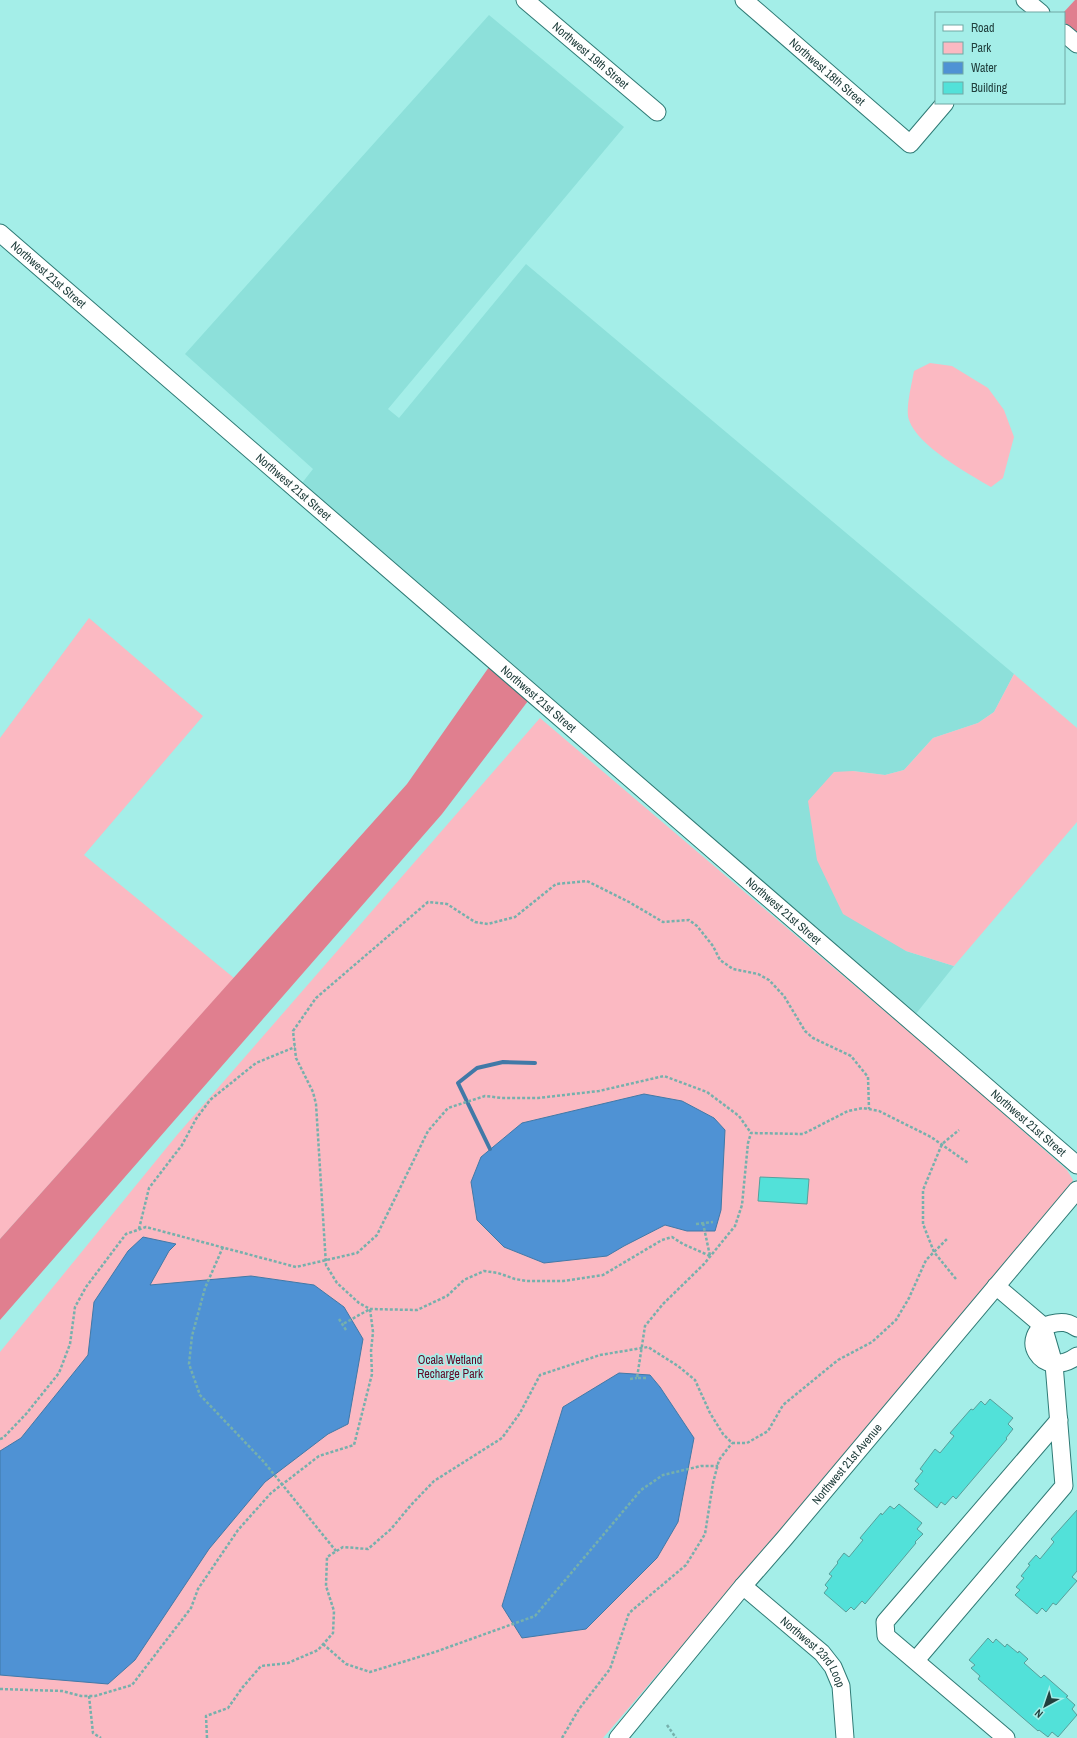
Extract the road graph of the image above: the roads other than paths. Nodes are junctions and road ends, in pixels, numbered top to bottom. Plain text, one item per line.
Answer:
1 (525, 0) edge
2 (744, 0) edge
3 (1065, 34) edge
4 (1077, 44) edge
5 (944, 104) edge
6 (657, 112) dead end
7 (0, 232) edge
8 (1074, 1157) edge
9 (1077, 1190) edge
10 (996, 1286) junction
11 (1044, 1326) junction
12 (1077, 1328) edge
13 (1077, 1356) edge
14 (1054, 1364) junction
15 (1059, 1420) junction
16 (743, 1586) junction
17 (916, 1660) junction
18 (618, 1738) edge
19 (845, 1738) edge
20 (1006, 1738) edge

1 - 6 street, Northwest 19th Street
2 - 5 street, Northwest 18th Street
3 - 4 street
7 - 8 street, Northwest 21st Street
9 - 10 street, Northwest 21st Avenue
10 - 11 street
10 - 16 street, Northwest 21st Avenue
11 - 12 street
11 - 14 street
13 - 14 street
14 - 15 street
15 - 17 street
15 - 17 street
16 - 18 street, Northwest 21st Avenue
16 - 19 street, Northwest 23rd Loop
17 - 20 street

